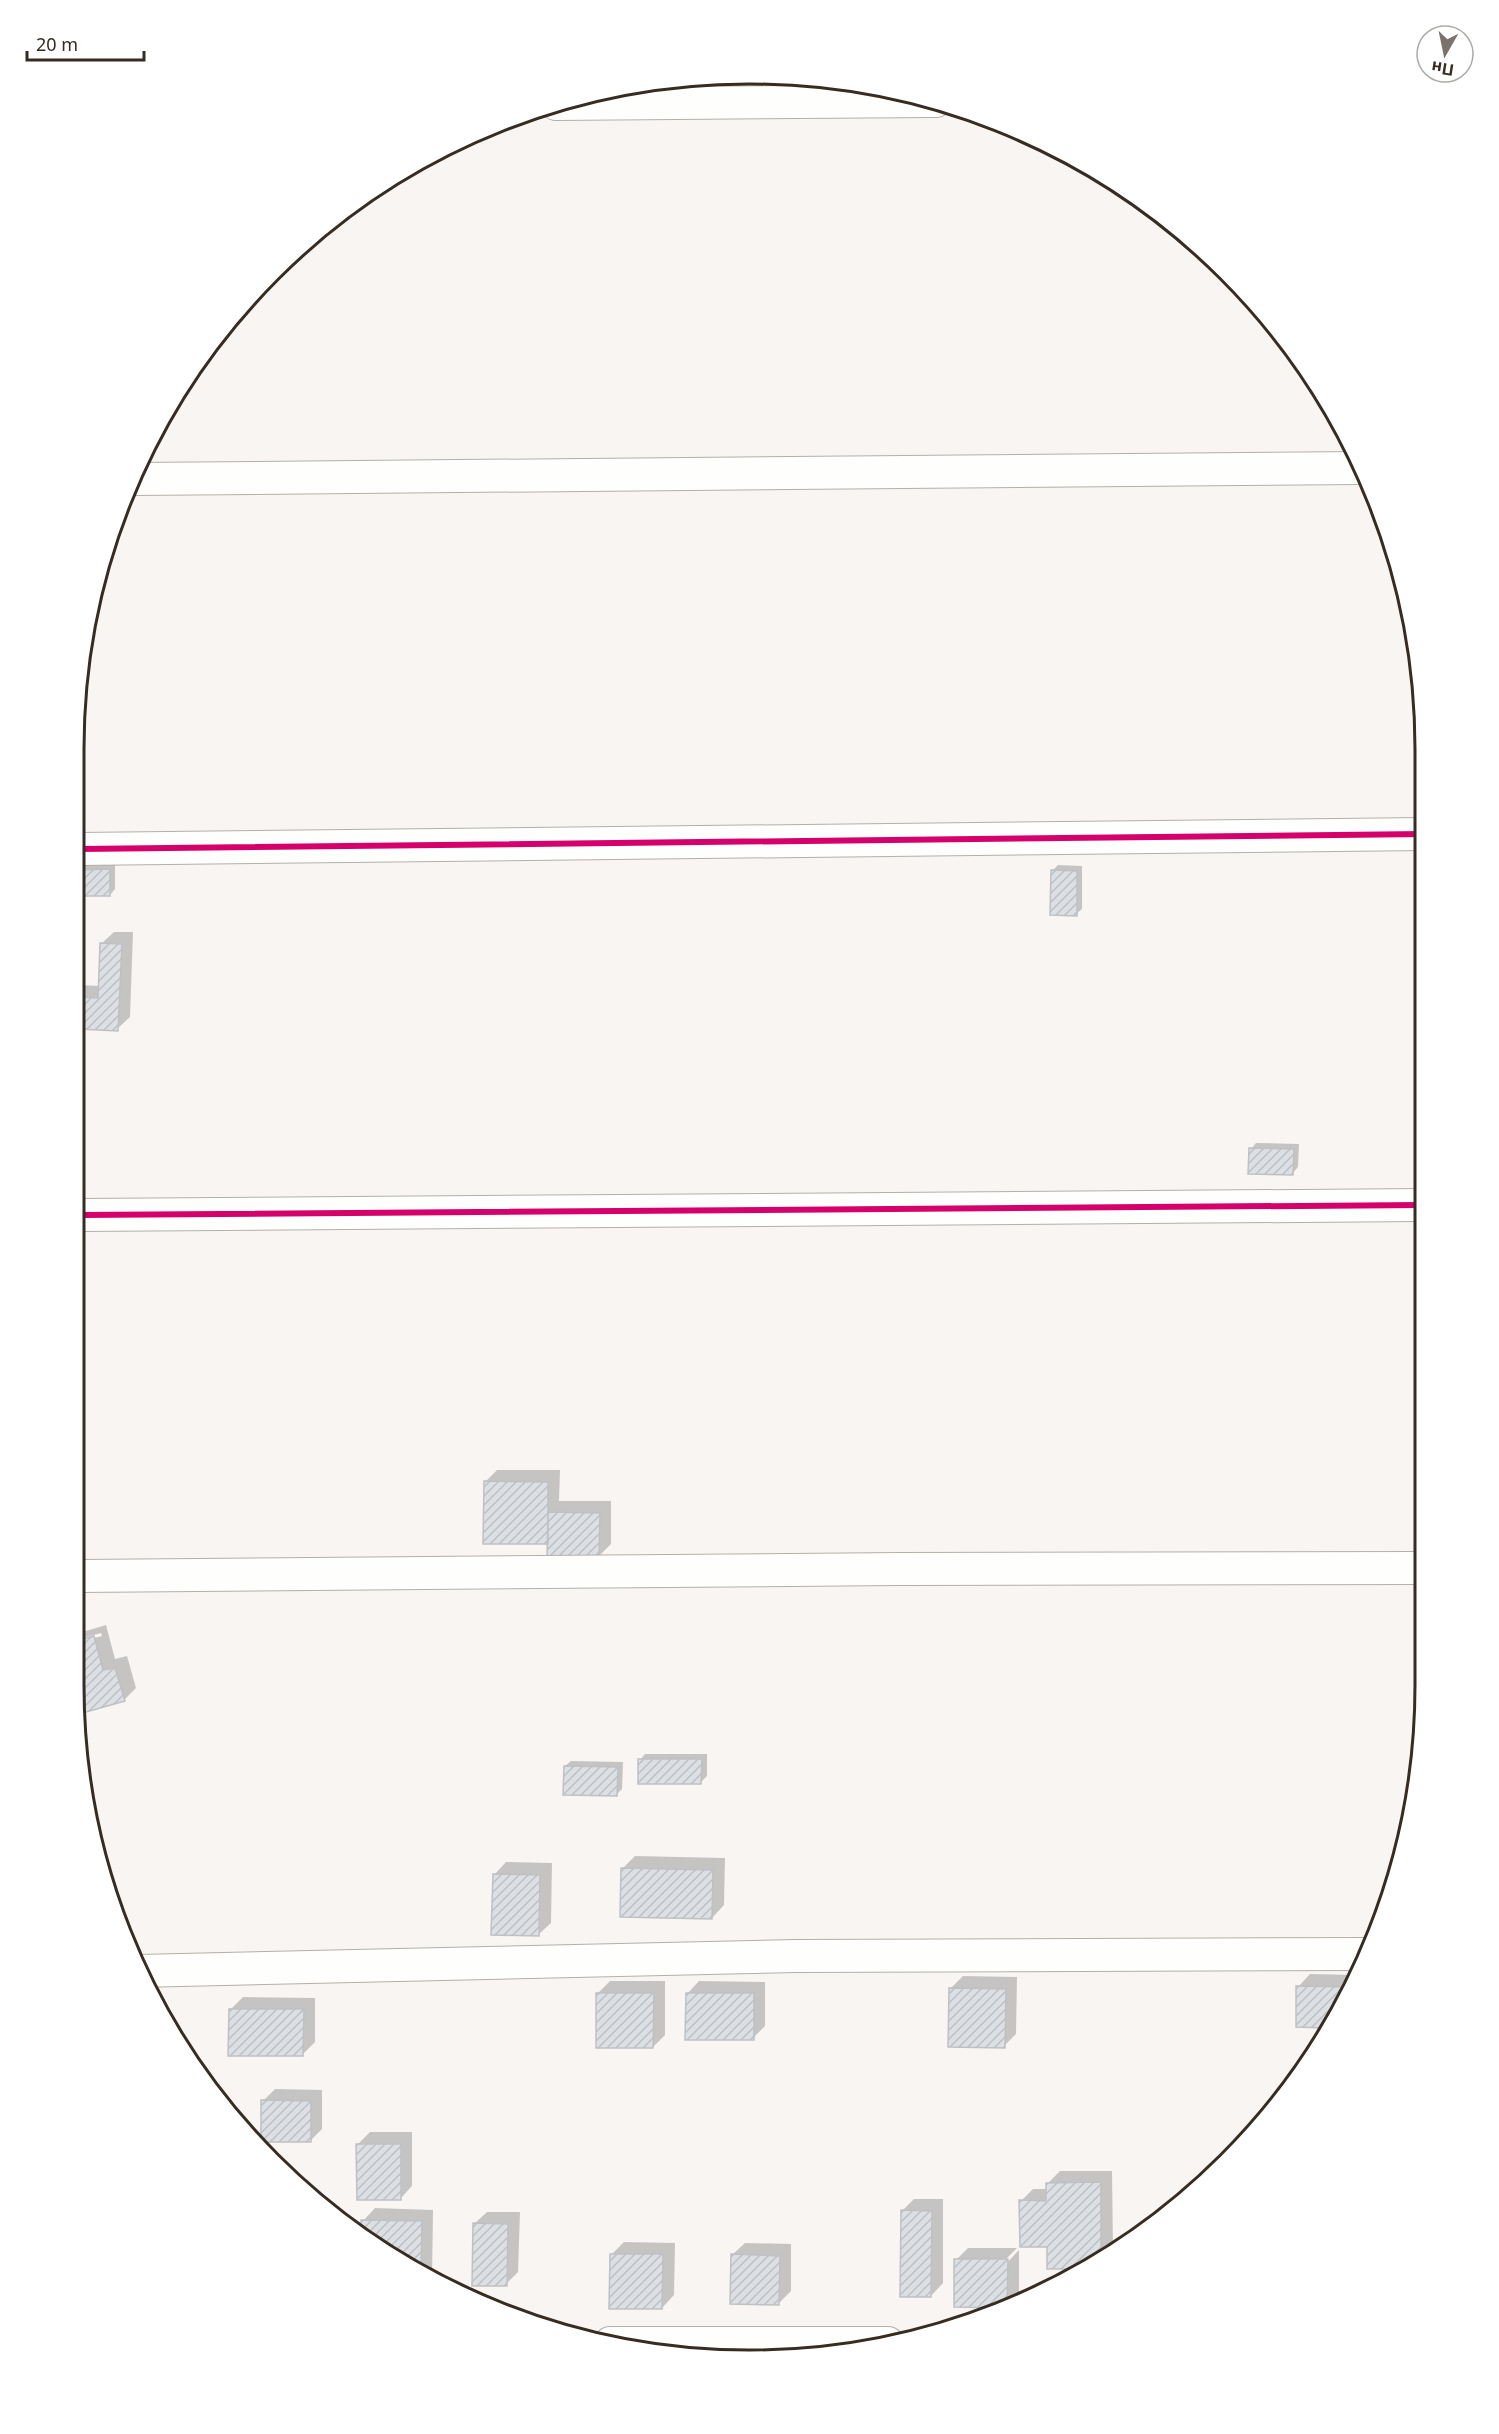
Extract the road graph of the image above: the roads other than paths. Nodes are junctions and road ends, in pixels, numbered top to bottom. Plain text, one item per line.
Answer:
1 (898, 101) edge
2 (591, 104) edge
3 (1352, 468) edge
4 (142, 479) edge
5 (1415, 834) edge
6 (84, 849) edge
7 (1415, 1205) edge
8 (84, 1215) edge
9 (1415, 1568) edge
10 (84, 1576) edge
11 (1357, 1954) edge
12 (149, 1971) edge
13 (657, 2343) edge
14 (842, 2343) edge

1 - 2 street
3 - 4 street
5 - 6 street
7 - 8 street
9 - 10 street
11 - 12 street
13 - 14 street

